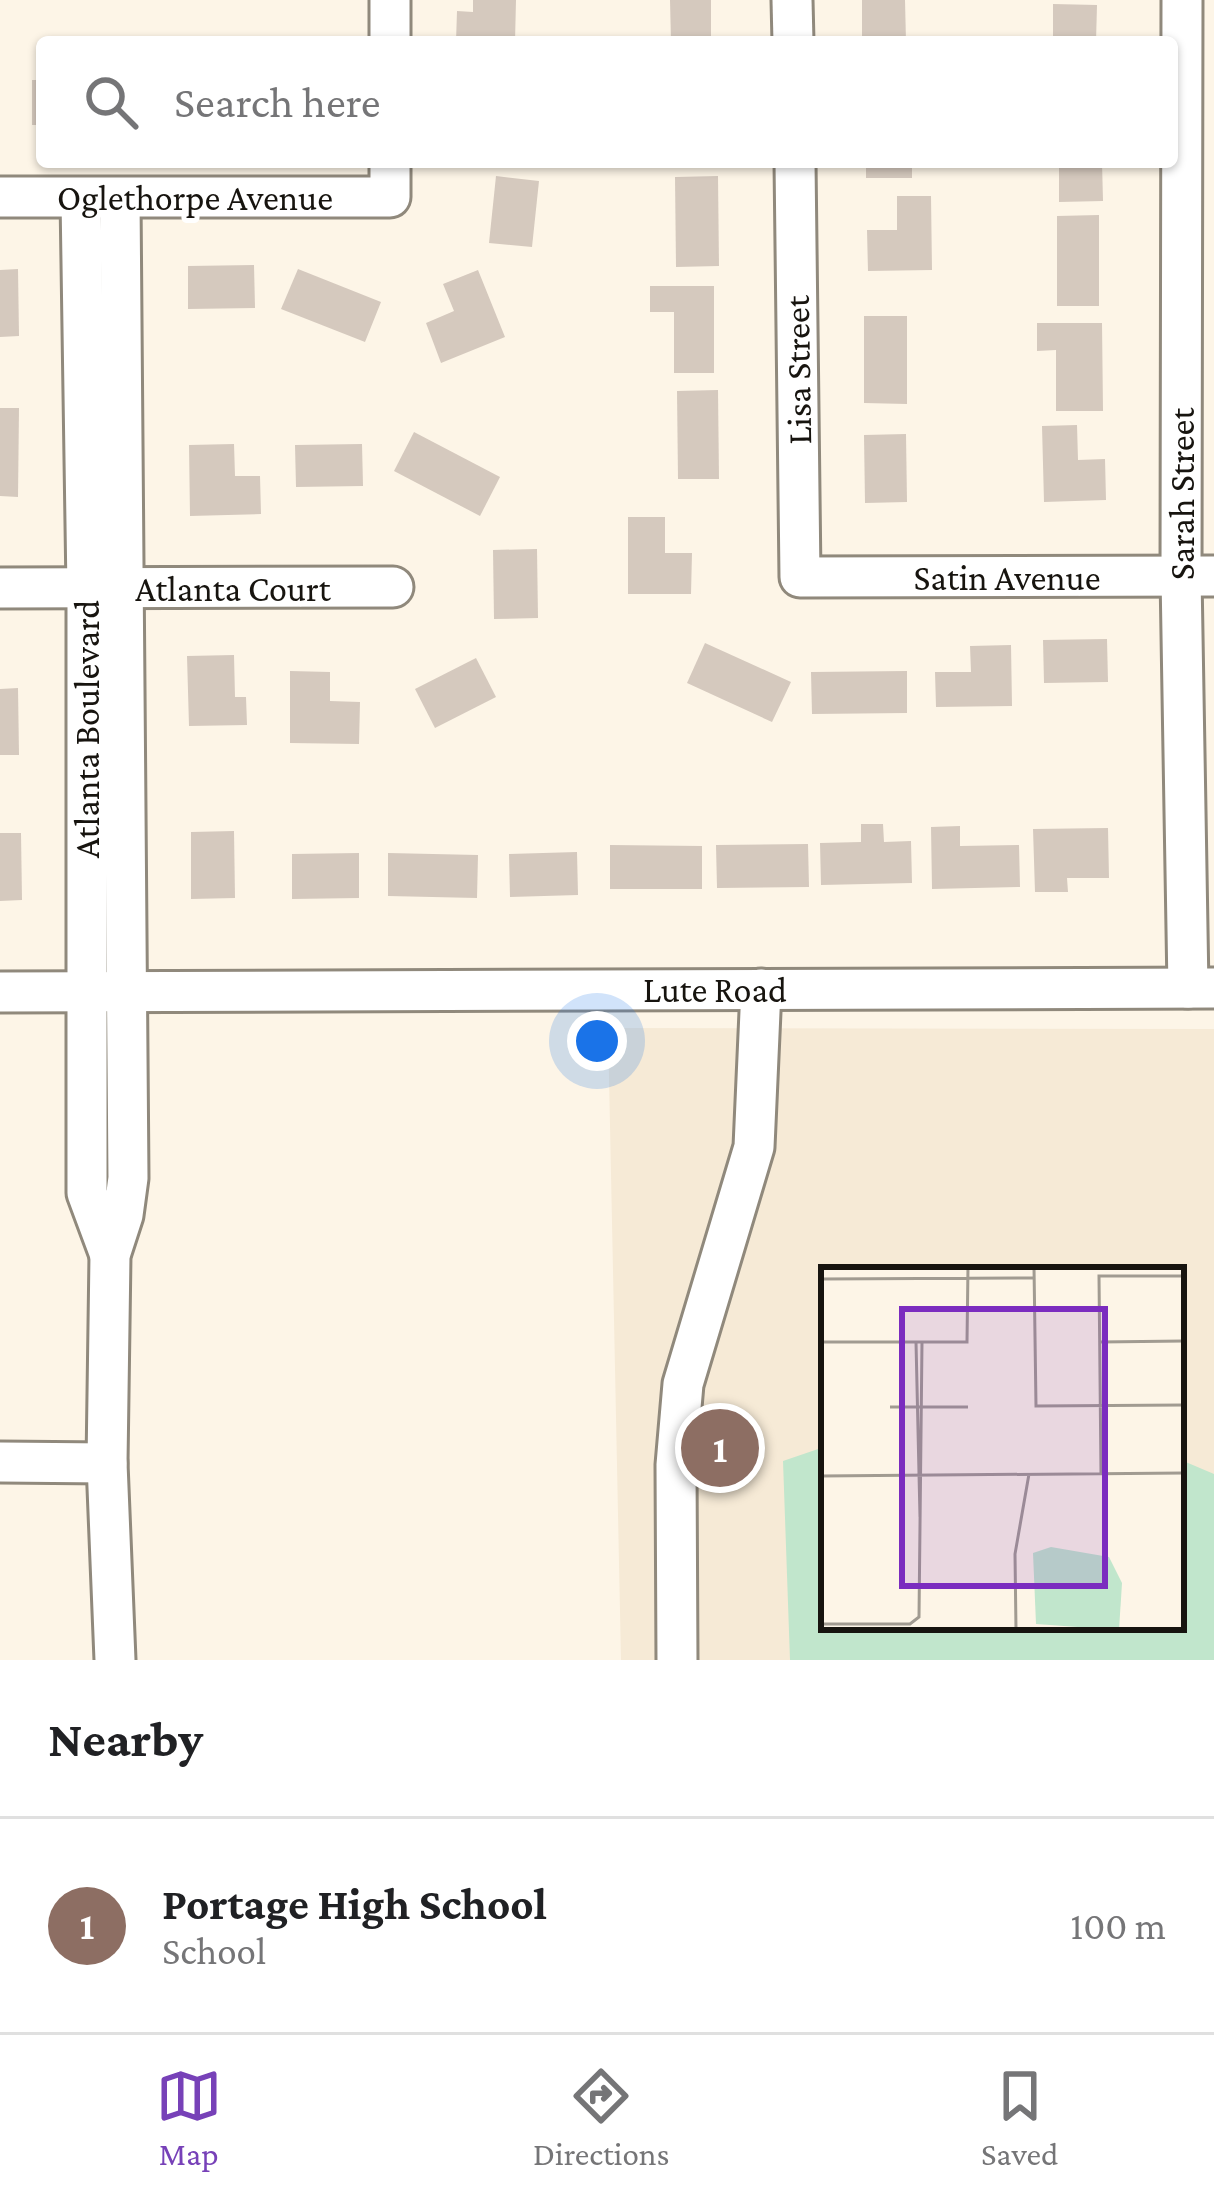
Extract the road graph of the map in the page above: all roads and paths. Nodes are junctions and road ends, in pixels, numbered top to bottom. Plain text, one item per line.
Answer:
1 (391, 0) edge
2 (792, 0) edge
3 (1182, 0) edge
4 (390, 36) edge
5 (793, 36) edge
6 (794, 168) edge
7 (390, 180) edge
8 (1198, 194) edge
9 (0, 197) edge
10 (81, 198) junction
11 (120, 198) junction
12 (1197, 577) edge
13 (800, 578) joint
14 (0, 587) edge
15 (393, 587) dead end
16 (105, 589) junction
17 (1201, 988) edge
18 (761, 989) junction
19 (85, 991) junction
20 (127, 991) junction
21 (0, 992) edge
22 (110, 1256) junction
23 (0, 1462) edge
24 (107, 1462) junction
25 (115, 1660) edge
26 (677, 1660) edge

1 - 4 street
2 - 5 street
3 - 8 street, Sarah Street
6 - 13 street, Lisa Street
7 - 11 street, Oglethorpe Avenue
8 - 12 street, Sarah Street
9 - 10 street, Oglethorpe Avenue
10 - 11 street, Oglethorpe Avenue
10 - 16 street, Atlanta Boulevard
11 - 16 street, Atlanta Boulevard
12 - 13 street, Satin Avenue
12 - 17 street, Sarah Street
14 - 16 street, Atlanta Court
15 - 16 street, Atlanta Court
16 - 19 street, Atlanta Boulevard
16 - 20 street, Atlanta Boulevard
17 - 18 street, Lute Road
18 - 20 street, Lute Road
18 - 26 street
19 - 20 street, Lute Road
19 - 21 street, Lute Road
19 - 22 street, Atlanta Boulevard
20 - 22 street, Atlanta Boulevard
22 - 24 street, Atlanta Boulevard
23 - 24 street
24 - 25 street, Atlanta Boulevard

